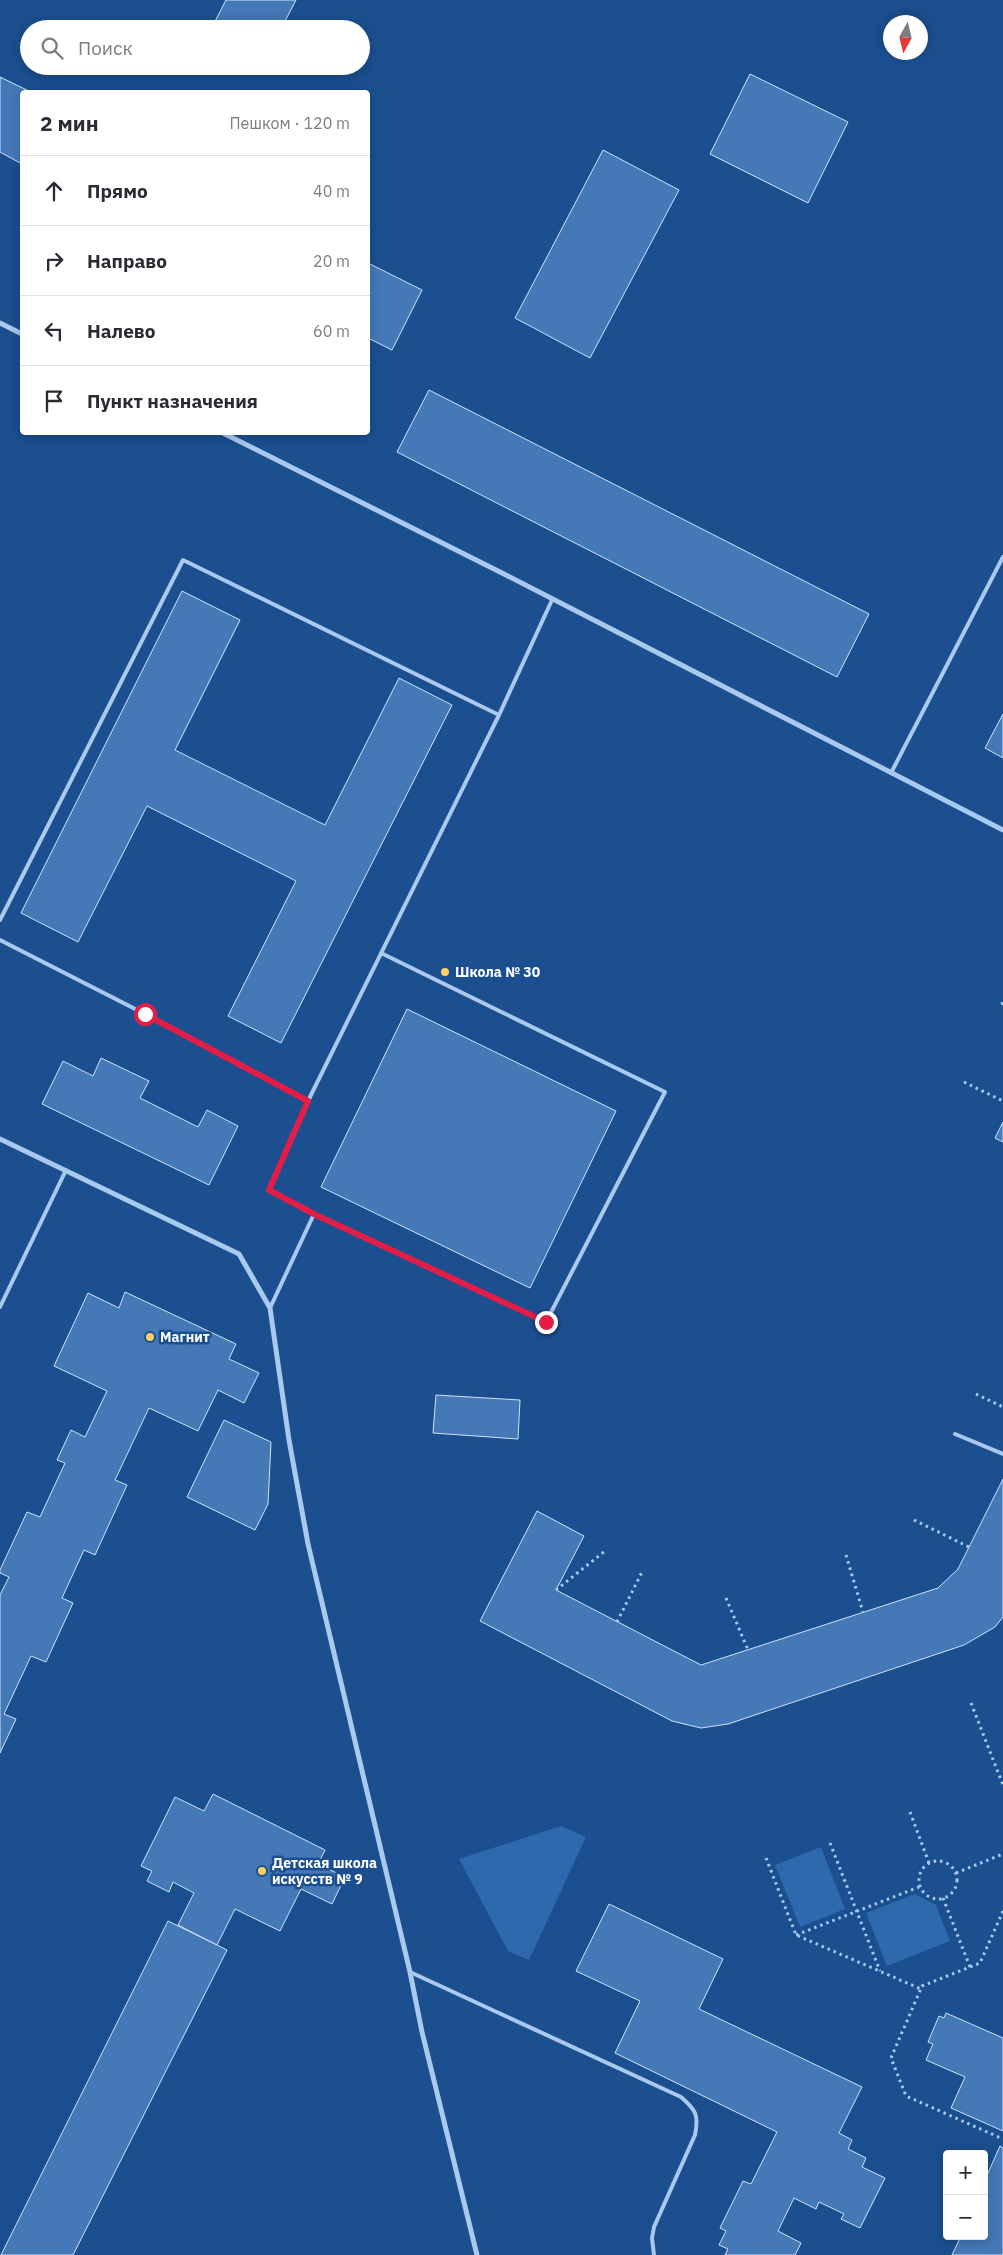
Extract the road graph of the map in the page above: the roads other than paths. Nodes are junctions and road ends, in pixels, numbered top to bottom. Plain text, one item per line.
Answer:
1 (0, 323) edge
2 (20, 333) edge
3 (226, 435) edge
4 (1003, 557) edge
5 (552, 600) junction
6 (499, 715) junction
7 (891, 773) junction
8 (1003, 830) edge
9 (0, 920) edge
10 (0, 940) edge
11 (381, 953) junction
12 (308, 1101) junction
13 (0, 1139) edge
14 (66, 1170) junction
15 (314, 1214) junction
16 (0, 1307) edge
17 (270, 1308) junction
18 (955, 1434) dead end
19 (1003, 1454) edge
20 (410, 1972) junction
21 (476, 2255) edge
22 (654, 2255) edge

1 - 2 street
3 - 5 street
4 - 7 lane
5 - 6 lane
5 - 7 street
6 - 9 lane
6 - 11 lane
7 - 8 street
10 - 12 lane
11 - 12 lane
11 - 15 lane
12 - 15 lane
13 - 14 street
14 - 16 lane
14 - 17 street
15 - 17 lane
17 - 20 street
18 - 19 lane
20 - 21 street
20 - 22 lane

